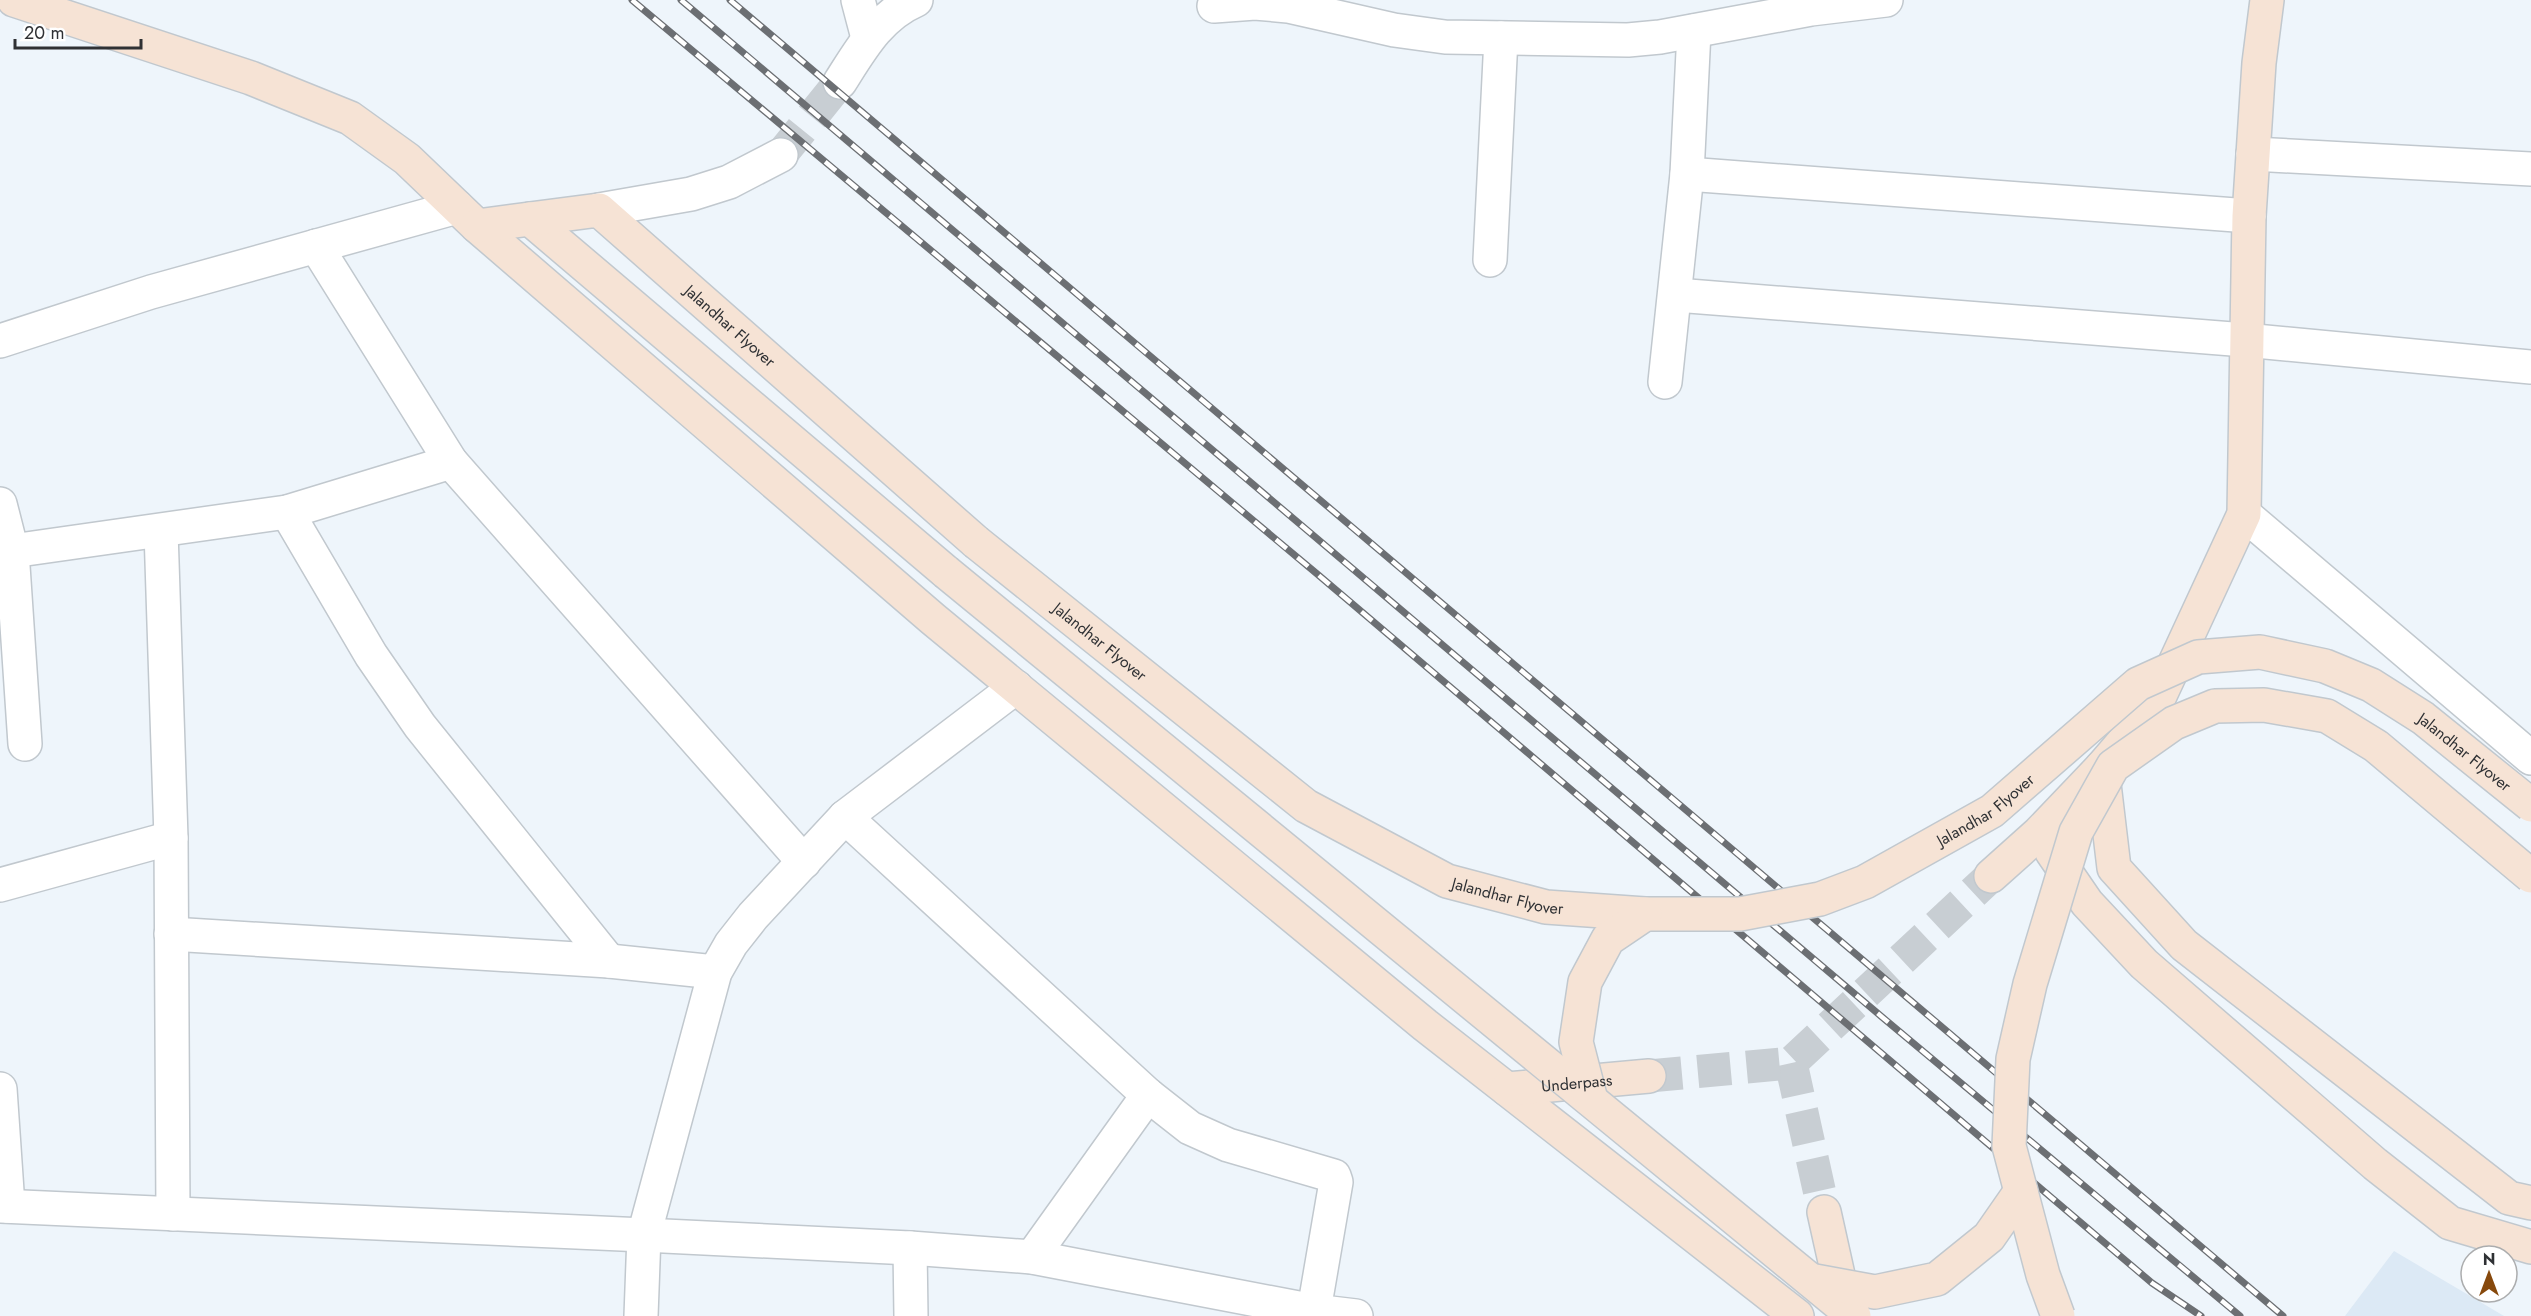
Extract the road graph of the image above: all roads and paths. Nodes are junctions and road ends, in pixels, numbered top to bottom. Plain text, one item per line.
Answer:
1 (14, 0) edge
2 (858, 0) edge
3 (916, 0) edge
4 (1886, 0) edge
5 (2267, 0) edge
6 (1214, 6) dead end
7 (1694, 31) junction
8 (867, 38) junction
9 (1501, 38) junction
10 (840, 82) tunnel mouth
11 (782, 154) tunnel mouth
12 (2253, 154) junction
13 (2531, 169) edge
14 (1687, 174) junction
15 (598, 210) junction
16 (467, 216) junction
17 (2250, 216) junction
18 (530, 219) junction
19 (316, 246) junction
20 (1490, 260) dead end
21 (1676, 295) junction
22 (2245, 340) junction
23 (0, 341) edge
24 (2531, 367) edge
25 (1665, 382) dead end
26 (452, 462) junction
27 (287, 512) junction
28 (1, 513) edge
29 (2244, 514) junction
30 (161, 531) junction
31 (12, 551) junction
32 (10, 686) edge
33 (1016, 687) junction
34 (25, 744) dead end
35 (2531, 758) edge
36 (2102, 767) junction
37 (2531, 806) edge
38 (845, 818) junction
39 (2039, 833) junction
40 (171, 838) junction
41 (804, 862) junction
42 (1991, 876) tunnel mouth
43 (2531, 876) edge
44 (0, 885) edge
45 (1645, 914) junction
46 (171, 934) junction
47 (609, 961) junction
48 (714, 972) junction
49 (1649, 1076) tunnel mouth
50 (0, 1089) edge
51 (1506, 1089) junction
52 (1148, 1095) junction
53 (1591, 1100) junction
54 (2020, 1191) junction
55 (2520, 1201) edge
56 (4, 1206) edge
57 (1824, 1212) tunnel mouth
58 (173, 1214) junction
59 (644, 1235) junction
60 (2531, 1247) edge
61 (910, 1248) junction
62 (1032, 1257) junction
63 (1811, 1281) junction
64 (1314, 1313) edge
65 (641, 1316) edge
66 (911, 1316) edge
67 (1356, 1316) edge
68 (1797, 1316) edge
69 (1847, 1316) edge
70 (1854, 1316) edge
71 (2058, 1316) edge

1 - 16 main road
2 - 8 street
3 - 8 street
4 - 7 street
5 - 12 main road
6 - 9 street
7 - 9 street
7 - 14 street
8 - 10 street
9 - 20 street
11 - 15 street
12 - 13 street
12 - 17 main road
14 - 17 street
14 - 21 street
15 - 18 main road
15 - 45 main road, Jalandhar Flyover, bridge
16 - 18 main road
16 - 19 street
16 - 33 main road
17 - 22 main road
18 - 53 main road, bridge
19 - 23 street
19 - 26 street
21 - 22 street
21 - 25 street
22 - 24 street
22 - 29 main road
26 - 27 street
26 - 41 street
27 - 30 street
27 - 47 street
28 - 31 street
29 - 35 street
29 - 36 main road
30 - 31 street
30 - 40 street
31 - 32 street
32 - 34 street
33 - 38 street
33 - 51 main road
36 - 39 main road
36 - 55 main road
37 - 45 main road, Jalandhar Flyover, bridge
38 - 41 street
38 - 52 street
39 - 42 main road
39 - 60 main road
40 - 44 street
40 - 46 street
41 - 48 street
43 - 54 main road, bridge
45 - 53 main road, bridge
46 - 47 street
46 - 58 street
47 - 48 street
48 - 59 street
49 - 51 main road, Underpass
50 - 56 street
51 - 68 main road
52 - 62 street
52 - 64 street
53 - 63 main road, bridge
54 - 63 main road, bridge
54 - 71 main road, bridge
56 - 58 street
57 - 69 main road
58 - 59 street
59 - 61 street
59 - 65 street
61 - 62 street
61 - 66 street
62 - 64 street
63 - 70 main road, bridge
64 - 67 street

